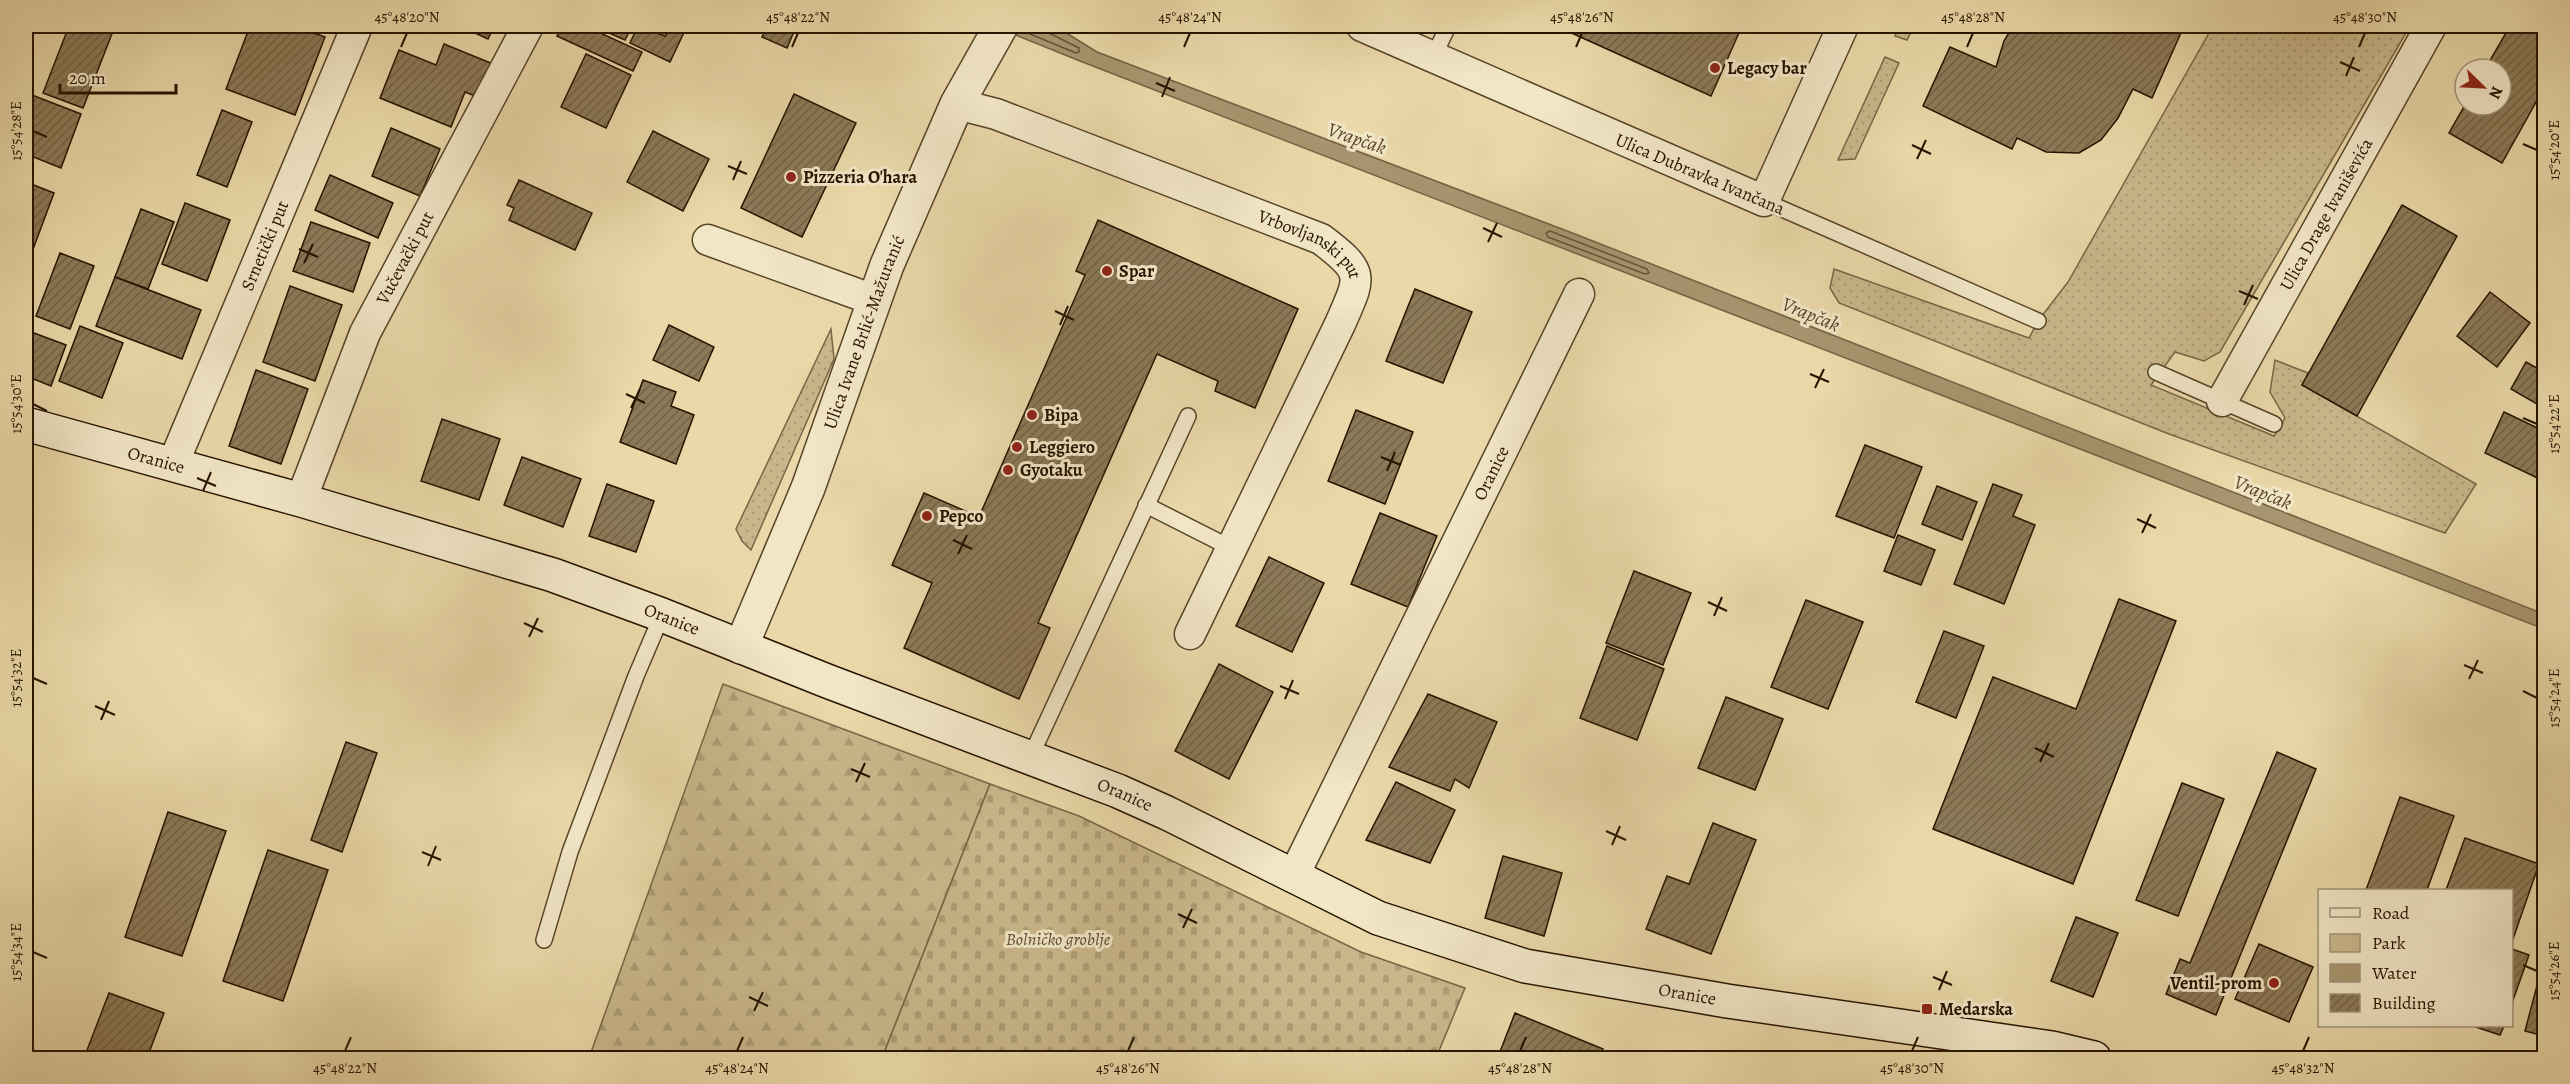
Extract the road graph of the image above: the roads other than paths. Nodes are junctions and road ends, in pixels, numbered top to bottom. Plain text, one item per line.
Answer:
1 (357, 26) edge
2 (528, 26) edge
3 (1001, 26) edge
4 (1362, 26) edge
5 (1448, 26) edge
6 (1843, 26) edge
7 (2431, 26) edge
8 (1433, 58) junction
9 (957, 104) junction
10 (1764, 201) junction
11 (708, 240) dead end
12 (1579, 294) dead end
13 (874, 300) junction
14 (2038, 321) dead end
15 (2156, 372) dead end
16 (2222, 401) junction
17 (1188, 416) dead end
18 (26, 424) edge
19 (2274, 424) dead end
20 (173, 464) junction
21 (302, 500) junction
22 (1146, 505) junction
23 (1231, 548) junction
24 (662, 615) junction
25 (1190, 634) dead end
26 (741, 647) junction
27 (1030, 758) junction
28 (1295, 879) junction
29 (544, 940) dead end
30 (2094, 1059) edge

1 - 20 street, Srnetički put
2 - 21 street, Vučevački put
3 - 9 main road, Ulica Ivane Brlić-Mažuranić
4 - 8 street, Ulica Dubravka Ivančana
5 - 8 lane
6 - 10 street
7 - 16 street, Ulica Drage Ivaniševića
8 - 10 street, Ulica Dubravka Ivančana
9 - 13 main road, Ulica Ivane Brlić-Mažuranić
9 - 23 street, Vrbovljanski put
10 - 14 lane, Ulica Dubravka Ivančana
11 - 13 street
12 - 28 street, Oranice
13 - 26 main road, Ulica Ivane Brlić-Mažuranić
15 - 16 lane
16 - 19 lane
17 - 22 lane
18 - 20 main road, Oranice
20 - 21 main road, Oranice
21 - 24 main road, Oranice
22 - 23 lane
22 - 27 lane
23 - 25 street, Vrbovljanski put
24 - 26 main road, Oranice
24 - 29 lane
26 - 27 main road, Oranice
27 - 28 main road, Oranice
28 - 30 main road, Oranice

